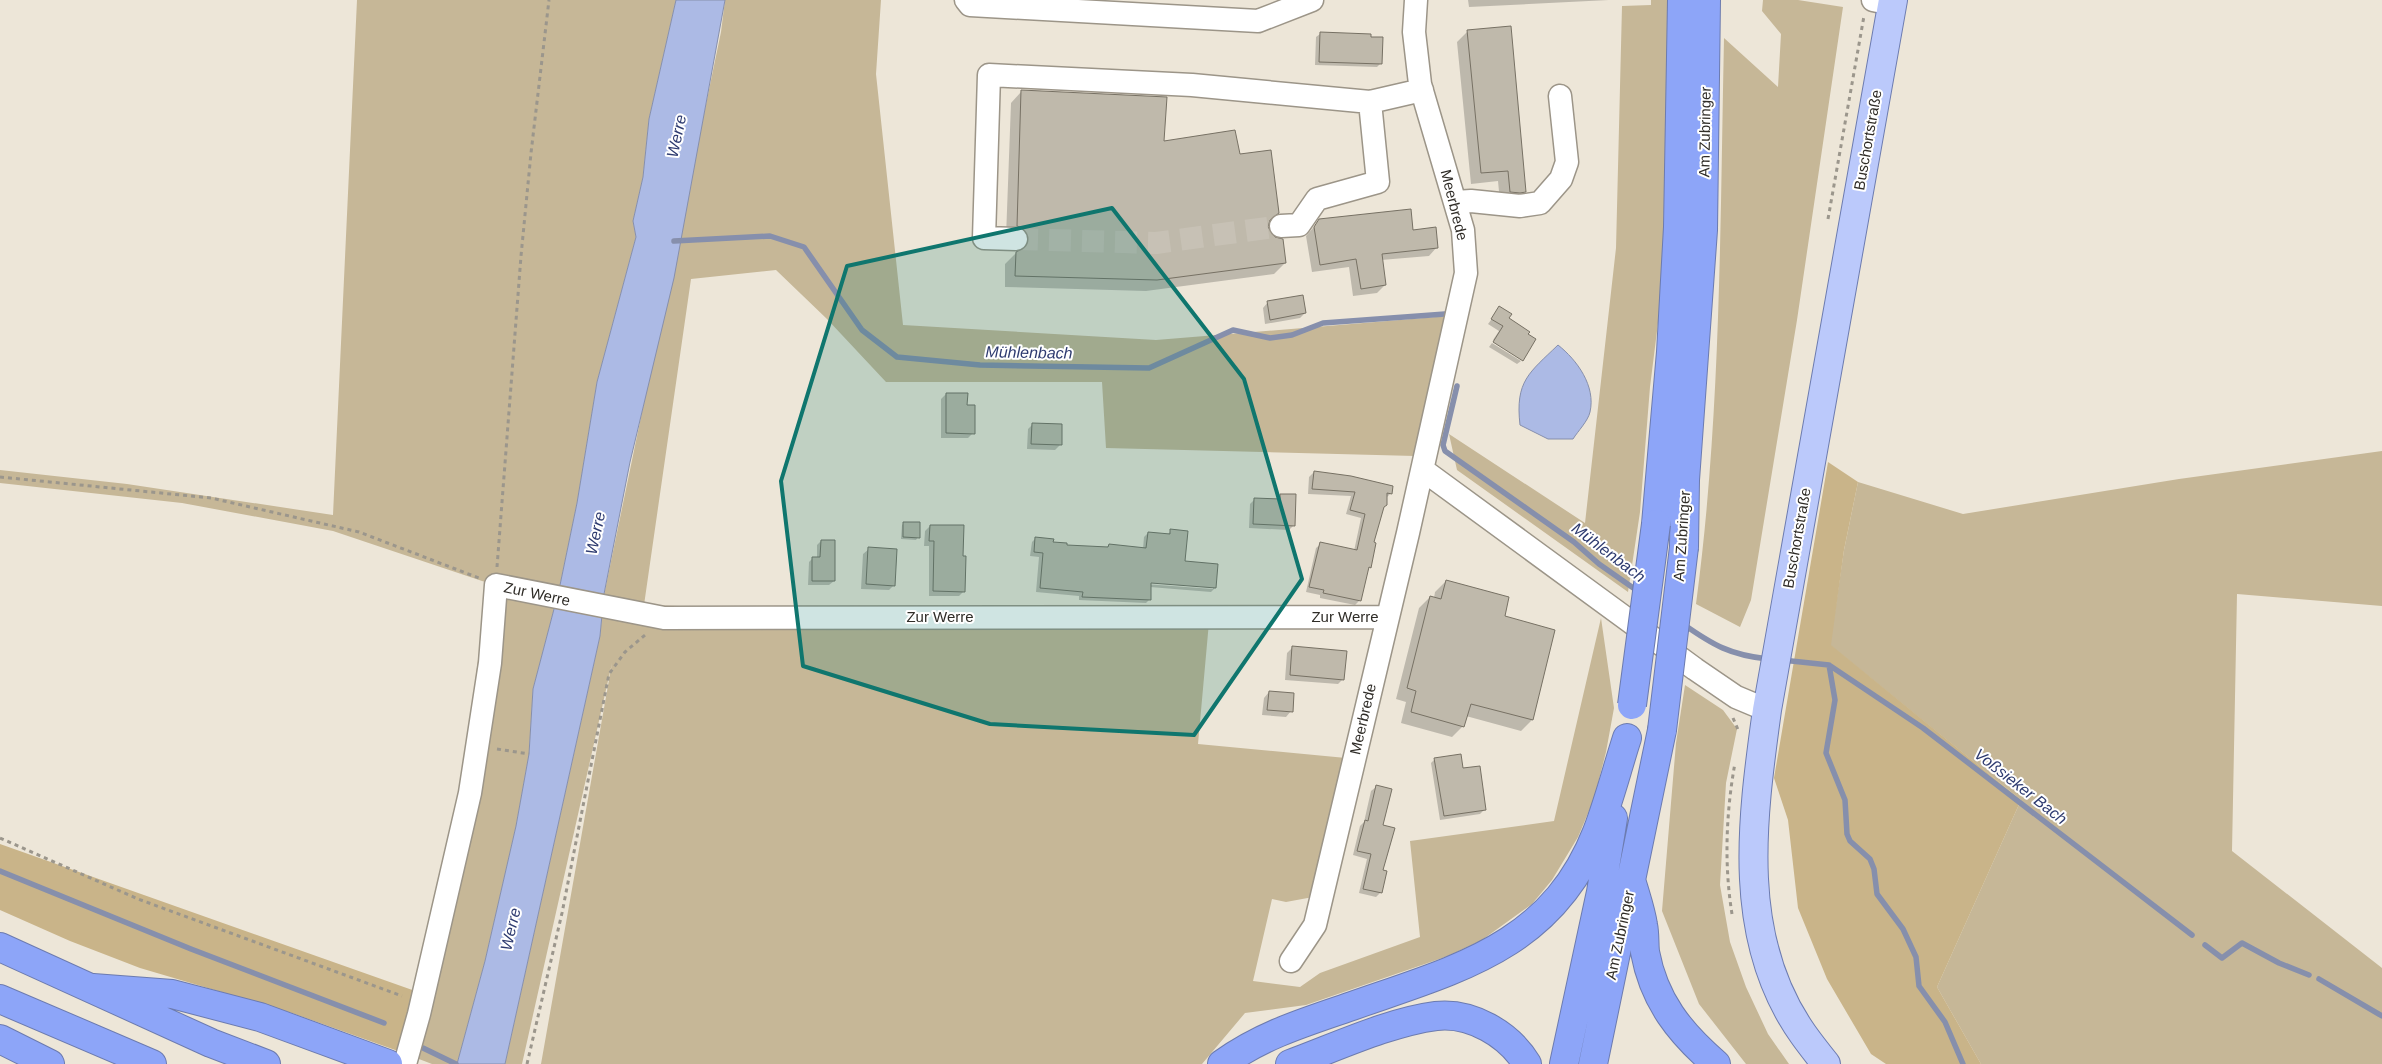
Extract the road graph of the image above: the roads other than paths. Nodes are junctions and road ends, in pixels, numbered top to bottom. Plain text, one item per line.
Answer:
1 (966, 0) edge
2 (1312, 0) edge
3 (1416, 0) edge
4 (1682, 0) edge
5 (1706, 0) edge
6 (1886, 1) edge
7 (1422, 90) junction
8 (1560, 96) dead end
9 (1370, 102) junction
10 (1455, 202) junction
11 (1281, 226) tunnel mouth
12 (1016, 240) tunnel mouth
13 (1423, 470) junction
14 (1387, 617) junction
15 (1767, 710) junction
16 (1626, 738) junction
17 (1631, 879) junction
18 (0, 947) edge
19 (1291, 961) dead end
20 (93, 988) junction
21 (0, 999) edge
22 (0, 1039) edge
23 (50, 1064) edge
24 (152, 1064) edge
25 (266, 1064) edge
26 (388, 1064) edge
27 (405, 1064) edge
28 (1222, 1064) edge
29 (1290, 1064) edge
30 (1527, 1064) edge
31 (1564, 1064) edge
32 (1593, 1064) edge
33 (1716, 1064) edge
34 (1826, 1064) edge

1 - 2 street
3 - 7 street, Meerbrede
4 - 16 highway, Am Zubringer, bridge
5 - 17 highway, Am Zubringer, bridge
6 - 15 main road, Buschortstraße
7 - 9 street
7 - 10 street, Meerbrede
8 - 10 street
9 - 11 street
9 - 12 street
10 - 13 street, Meerbrede
13 - 14 street, Meerbrede
13 - 15 street
14 - 19 street, Meerbrede
14 - 27 street, Zur Werre
15 - 34 main road, Buschortstraße
16 - 28 highway
16 - 31 highway, Am Zubringer
17 - 32 highway, Am Zubringer
17 - 33 highway
18 - 20 highway
20 - 25 highway
20 - 26 highway
21 - 24 highway
22 - 23 highway
29 - 30 highway

